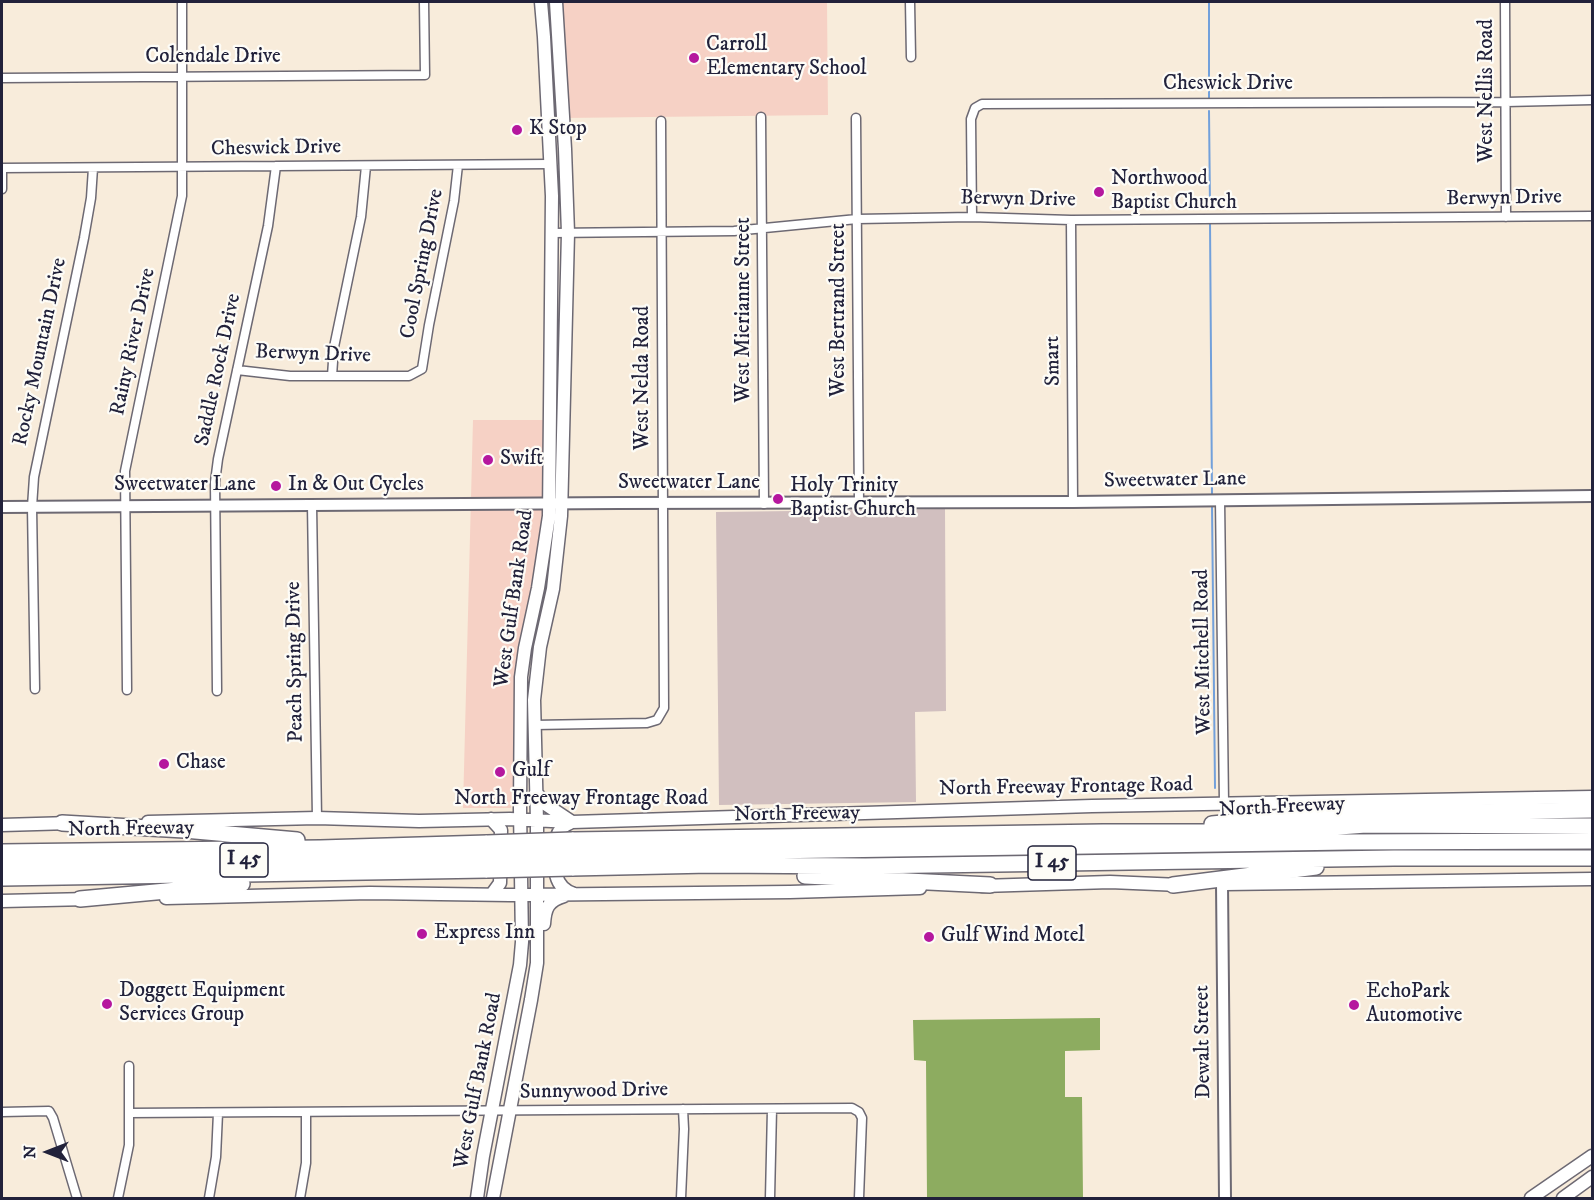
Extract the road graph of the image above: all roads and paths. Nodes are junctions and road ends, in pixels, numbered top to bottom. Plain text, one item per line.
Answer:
1 (182, 2) edge
2 (424, 2) edge
3 (541, 2) edge
4 (556, 2) edge
5 (910, 2) edge
6 (1505, 2) edge
7 (911, 57) dead end
8 (183, 77) junction
9 (2, 78) edge
10 (1593, 100) edge
11 (1506, 102) junction
12 (761, 117) dead end
13 (856, 117) dead end
14 (661, 121) dead end
15 (550, 164) junction
16 (458, 165) junction
17 (276, 166) junction
18 (366, 166) junction
19 (2, 168) edge
20 (93, 168) junction
21 (183, 168) junction
22 (2, 189) edge
23 (1593, 216) edge
24 (972, 217) junction
25 (1506, 217) junction
26 (857, 219) junction
27 (1071, 220) junction
28 (762, 229) junction
29 (568, 232) junction
30 (661, 232) junction
31 (552, 233) junction
32 (422, 369) joint
33 (237, 370) junction
34 (332, 376) junction
35 (1593, 496) edge
36 (1220, 500) junction
37 (1073, 502) junction
38 (663, 503) junction
39 (859, 503) junction
40 (555, 504) junction
41 (764, 504) junction
42 (214, 505) junction
43 (312, 505) junction
44 (124, 506) junction
45 (2, 507) edge
46 (32, 507) junction
47 (35, 688) dead end
48 (127, 690) dead end
49 (216, 691) dead end
50 (534, 725) junction
51 (520, 785) junction
52 (536, 789) junction
53 (1593, 797) edge
54 (1224, 803) junction
55 (1593, 810) edge
56 (316, 818) junction
57 (491, 819) junction
58 (520, 819) junction
59 (537, 821) junction
60 (572, 822) junction
61 (62, 823) junction
62 (2, 825) edge
63 (1593, 826) edge
64 (1172, 833) junction
65 (1593, 841) edge
66 (320, 848) junction
67 (2, 852) edge
68 (572, 854) junction
69 (487, 856) junction
70 (1394, 858) junction
71 (1593, 858) edge
72 (2, 863) edge
73 (710, 865) junction
74 (350, 873) junction
75 (2, 879) edge
76 (1593, 879) edge
77 (1222, 884) junction
78 (990, 885) junction
79 (1173, 885) junction
80 (492, 894) junction
81 (520, 894) junction
82 (537, 894) junction
83 (574, 894) junction
84 (80, 899) junction
85 (2, 901) edge
86 (538, 939) junction
87 (514, 998) junction
88 (531, 1000) junction
89 (129, 1066) dead end
90 (683, 1109) junction
91 (772, 1109) junction
92 (492, 1111) junction
93 (509, 1111) junction
94 (2, 1112) edge
95 (306, 1112) junction
96 (129, 1113) junction
97 (218, 1113) junction
98 (1593, 1156) edge
99 (1593, 1177) edge
100 (77, 1198) edge
101 (118, 1198) edge
102 (209, 1198) edge
103 (300, 1198) edge
104 (477, 1198) edge
105 (493, 1198) edge
106 (681, 1198) edge
107 (770, 1198) edge
108 (859, 1198) edge
109 (1225, 1198) edge
110 (1532, 1198) edge
111 (1563, 1198) edge

1 - 8 street, Rainy River Drive
2 - 8 street, Colendale Drive
3 - 15 main road, West Gulf Bank Road
4 - 29 main road, West Gulf Bank Road
5 - 7 street
6 - 11 street, West Nellis Road
8 - 9 street, Colendale Drive
8 - 21 street, Rainy River Drive
10 - 11 street, Cheswick Drive
11 - 24 street, Cheswick Drive
11 - 25 street, West Nellis Road
12 - 28 street, West Mierianne Street
13 - 26 street, West Bertrand Street
14 - 30 street, West Nelda Road
15 - 16 street, Cheswick Drive
15 - 31 main road, West Gulf Bank Road
16 - 18 street, Cheswick Drive
16 - 32 street, Cool Spring Drive
17 - 18 street, Cheswick Drive
17 - 21 street, Cheswick Drive
17 - 33 street, Saddle Rock Drive
18 - 34 street
19 - 20 street, Cheswick Drive
19 - 22 street
20 - 21 street, Cheswick Drive
20 - 46 street, Rocky Mountain Drive
21 - 44 street, Rainy River Drive
23 - 25 street, Berwyn Drive
24 - 26 street, Berwyn Drive
24 - 27 street, Berwyn Drive
25 - 27 street, Berwyn Drive
26 - 28 street, Berwyn Drive
26 - 39 street, West Bertrand Street
27 - 37 street, Smart
28 - 30 street, Berwyn Drive
28 - 41 street, West Mierianne Street
29 - 30 street, Berwyn Drive
29 - 31 street, Berwyn Drive
29 - 40 main road, West Gulf Bank Road
30 - 38 street, West Nelda Road
31 - 40 main road, West Gulf Bank Road
32 - 34 street, Berwyn Drive
33 - 34 street, Berwyn Drive
33 - 42 street, Saddle Rock Drive
35 - 36 street, Sweetwater Lane
36 - 37 street, Sweetwater Lane
36 - 54 street, West Mitchell Road
37 - 39 street, Sweetwater Lane
38 - 40 street, Sweetwater Lane
38 - 41 street, Sweetwater Lane
38 - 50 street, West Nelda Road
39 - 41 street, Sweetwater Lane
40 - 43 street, Sweetwater Lane
40 - 50 main road, West Gulf Bank Road
40 - 51 main road, West Gulf Bank Road
42 - 43 street, Sweetwater Lane
42 - 44 street, Sweetwater Lane
42 - 49 street, Saddle Rock Drive
43 - 56 street, Peach Spring Drive
44 - 46 street, Sweetwater Lane
44 - 48 street, Rainy River Drive
45 - 46 street, Sweetwater Lane
46 - 47 street, Rocky Mountain Drive
50 - 52 main road, West Gulf Bank Road
51 - 52 main road
51 - 58 main road, West Gulf Bank Road
52 - 59 main road, West Gulf Bank Road
52 - 60 main road
53 - 54 main road, North Freeway Frontage Road
54 - 60 main road, North Freeway Frontage Road
55 - 64 highway
56 - 57 main road, North Freeway Frontage Road
56 - 61 main road, North Freeway Frontage Road
57 - 58 main road, North Freeway Frontage Road
57 - 80 main road
58 - 59 main road, North Freeway Frontage Road
58 - 81 main road, West Gulf Bank Road
59 - 60 main road, North Freeway Frontage Road
59 - 82 main road, West Gulf Bank Road
60 - 83 main road
61 - 62 main road, North Freeway Frontage Road
61 - 66 highway
63 - 64 highway, North Freeway / I 45
64 - 68 highway, North Freeway / I 45
65 - 68 highway, North Freeway
66 - 67 highway, North Freeway / I 45
66 - 69 highway, North Freeway / I 45
68 - 69 highway, North Freeway / I 45, bridge
68 - 73 highway, North Freeway / I 45
69 - 72 highway, North Freeway / I 45
69 - 74 highway, North Freeway / I 45
70 - 71 highway, North Freeway / I 45
70 - 73 highway, North Freeway / I 45
70 - 79 highway
73 - 78 highway
74 - 75 highway, North Freeway / I 45
74 - 84 highway
76 - 77 main road
77 - 79 main road
77 - 109 street, Dewalt Street
78 - 79 main road
78 - 83 main road
80 - 81 main road
80 - 84 main road
81 - 82 main road
81 - 87 main road, West Gulf Bank Road
82 - 83 main road
82 - 86 main road, West Gulf Bank Road
83 - 86 main road
84 - 85 main road
86 - 88 main road, West Gulf Bank Road
87 - 88 main road
87 - 92 main road, West Gulf Bank Road
88 - 93 main road, West Gulf Bank Road
89 - 96 street
90 - 91 street, Sunnywood Drive
90 - 93 street, Sunnywood Drive
90 - 106 street
91 - 107 street
91 - 108 street, Sunnywood Drive
92 - 93 street, Sunnywood Drive
92 - 95 street, Sunnywood Drive
92 - 104 main road, West Gulf Bank Road
93 - 105 main road, West Gulf Bank Road
94 - 100 street
95 - 97 street, Sunnywood Drive
95 - 103 street
96 - 97 street, Sunnywood Drive
96 - 101 street
97 - 102 street
98 - 110 main road
99 - 111 main road

